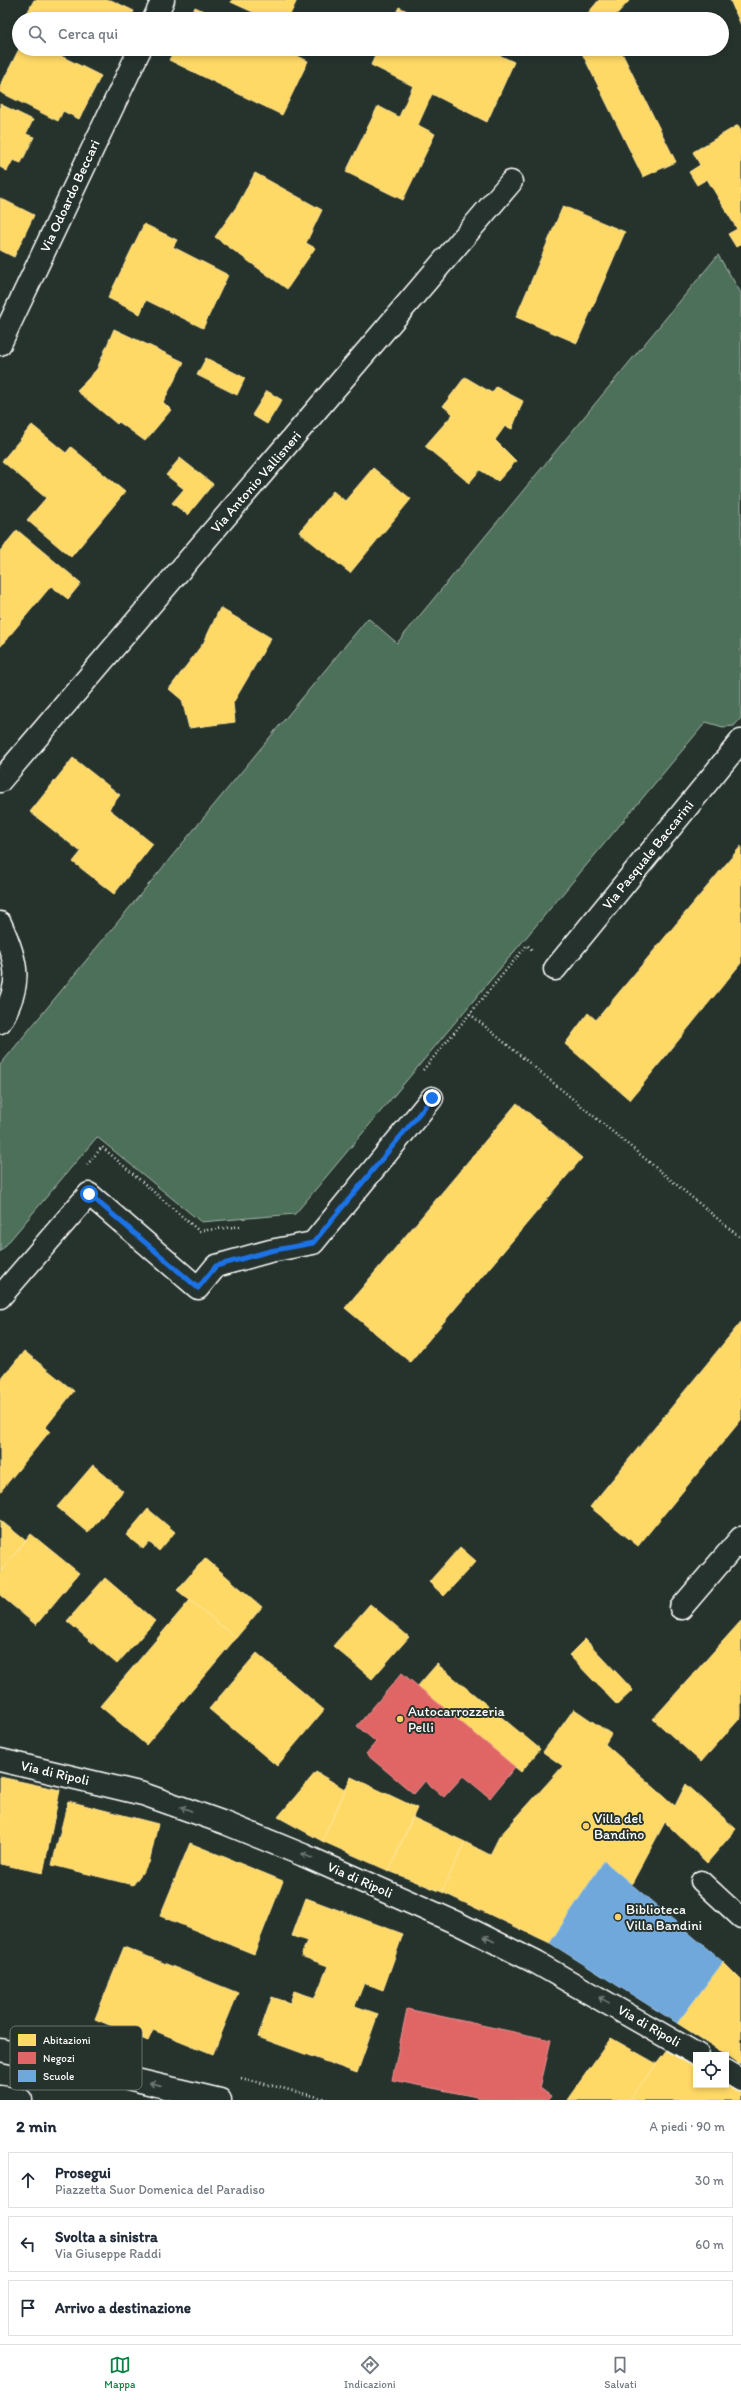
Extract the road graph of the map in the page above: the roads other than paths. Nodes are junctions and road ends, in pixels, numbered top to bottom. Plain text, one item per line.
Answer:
1 (163, 0) edge
2 (157, 12) edge
3 (137, 56) edge
4 (512, 182) dead end
5 (0, 344) edge
6 (741, 741) edge
7 (0, 781) edge
8 (0, 923) edge
9 (555, 969) road end
10 (0, 1022) edge
11 (432, 1098) road end
12 (0, 1297) edge
13 (741, 1538) edge
14 (681, 1608) dead end
15 (0, 1760) edge
16 (701, 1881) dead end
17 (741, 1918) edge
18 (0, 2050) edge
19 (10, 2052) edge
20 (693, 2052) edge
21 (729, 2074) edge
22 (741, 2080) edge
23 (142, 2081) edge
24 (0, 2097) edge
25 (22, 2100) edge
26 (220, 2100) edge

1 - 2 street
3 - 5 street, Via Odoardo Beccari
4 - 7 street, Via Antonio Vallisneri
6 - 9 street, Via Pasquale Baccarini
8 - 10 street
11 - 12 street
13 - 14 street
20 -> 15 street, Via di Ripoli
16 - 17 lane
19 -> 18 street
21 - 22 street
26 -> 23 street
24 - 25 street

